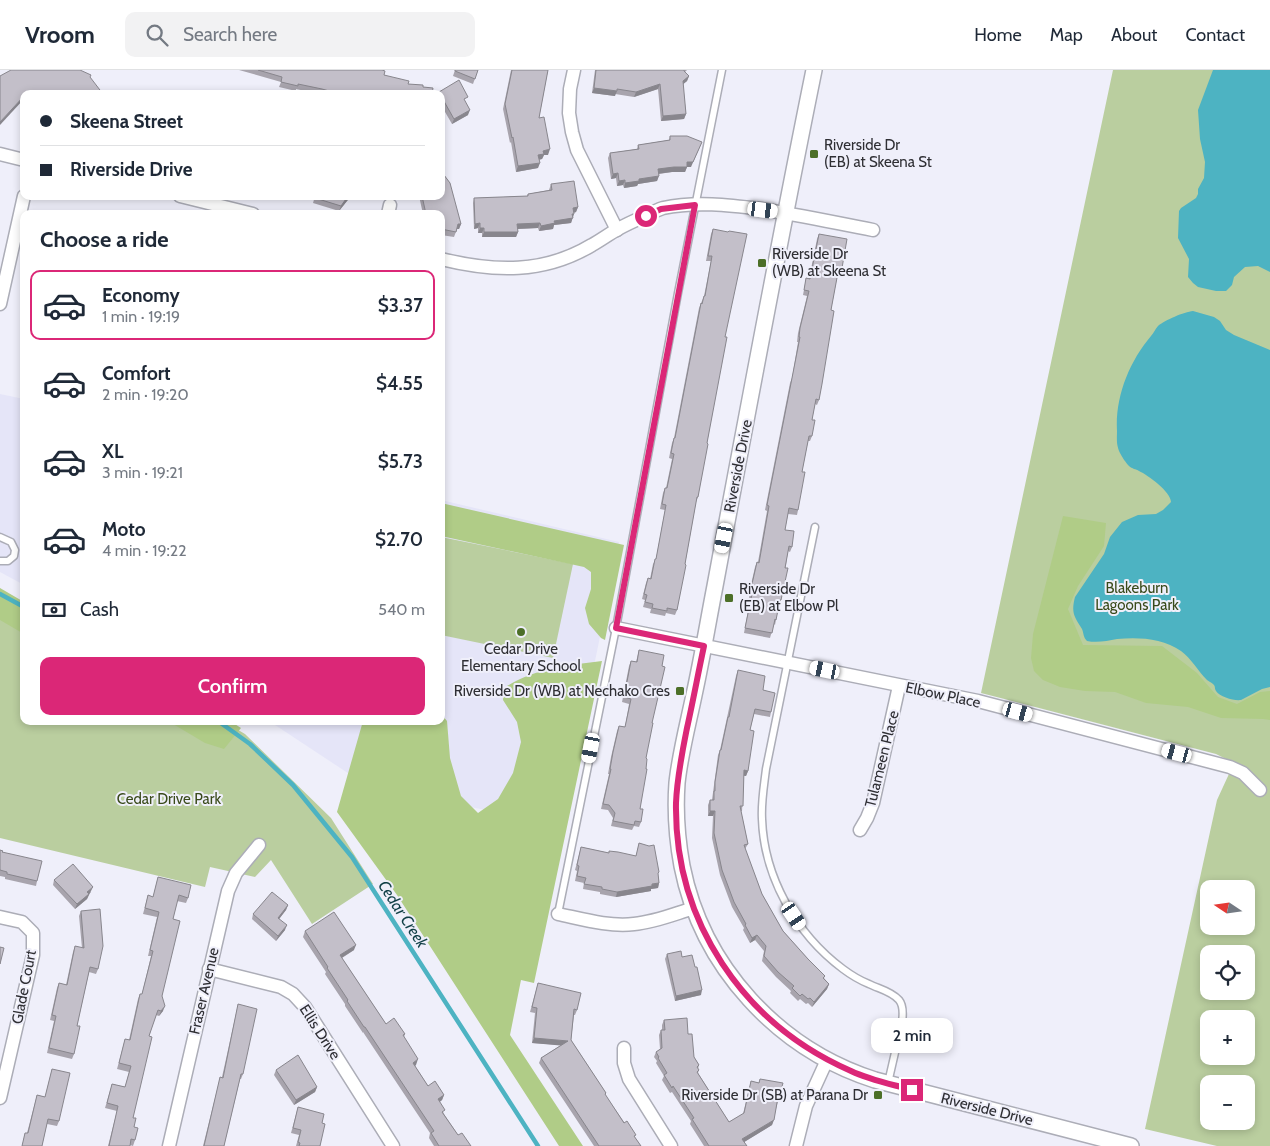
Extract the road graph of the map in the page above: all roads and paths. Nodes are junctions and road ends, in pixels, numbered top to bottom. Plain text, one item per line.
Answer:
1 (574, 70) edge
2 (722, 70) edge
3 (814, 70) edge
4 (0, 154) edge
5 (20, 159) edge
6 (207, 200) edge
7 (695, 205) junction
8 (240, 210) edge
9 (785, 212) junction
10 (20, 214) edge
11 (617, 230) junction
12 (873, 230) dead end
13 (445, 261) edge
14 (0, 304) edge
15 (815, 528) dead end
16 (0, 537) edge
17 (0, 561) edge
18 (616, 628) junction
19 (704, 646) junction
20 (788, 663) junction
21 (899, 686) junction
22 (1260, 790) dead end
23 (860, 830) dead end
24 (259, 846) dead end
25 (694, 908) junction
26 (558, 914) joint
27 (0, 917) edge
28 (209, 969) junction
29 (624, 1048) dead end
30 (828, 1060) junction
31 (888, 1083) junction
32 (0, 1098) edge
33 (388, 1144) edge
34 (169, 1146) edge
35 (671, 1146) edge
36 (796, 1146) edge
37 (1131, 1146) edge

1 - 11 street
2 - 7 lane
3 - 9 street, Riverside Drive
4 - 5 street
6 - 8 street
7 - 9 street
7 - 11 street
7 - 18 lane
9 - 12 street
9 - 19 street, Riverside Drive
10 - 14 street
11 - 13 street
15 - 20 lane
16 - 17 lane
18 - 19 street, Elbow Place
18 - 26 lane
19 - 20 street, Elbow Place
19 - 25 street, Riverside Drive
20 - 21 street, Elbow Place
20 - 31 lane
21 - 22 street, Elbow Place
21 - 23 street, Tulameen Place
24 - 28 street, Fraser Avenue
25 - 26 street
25 - 30 street, Riverside Drive
27 - 32 street, Glade Court
28 - 33 street, Ellis Drive
28 - 34 street, Fraser Avenue
29 - 35 street
30 - 31 street, Riverside Drive
30 - 36 street
31 - 37 street, Riverside Drive

